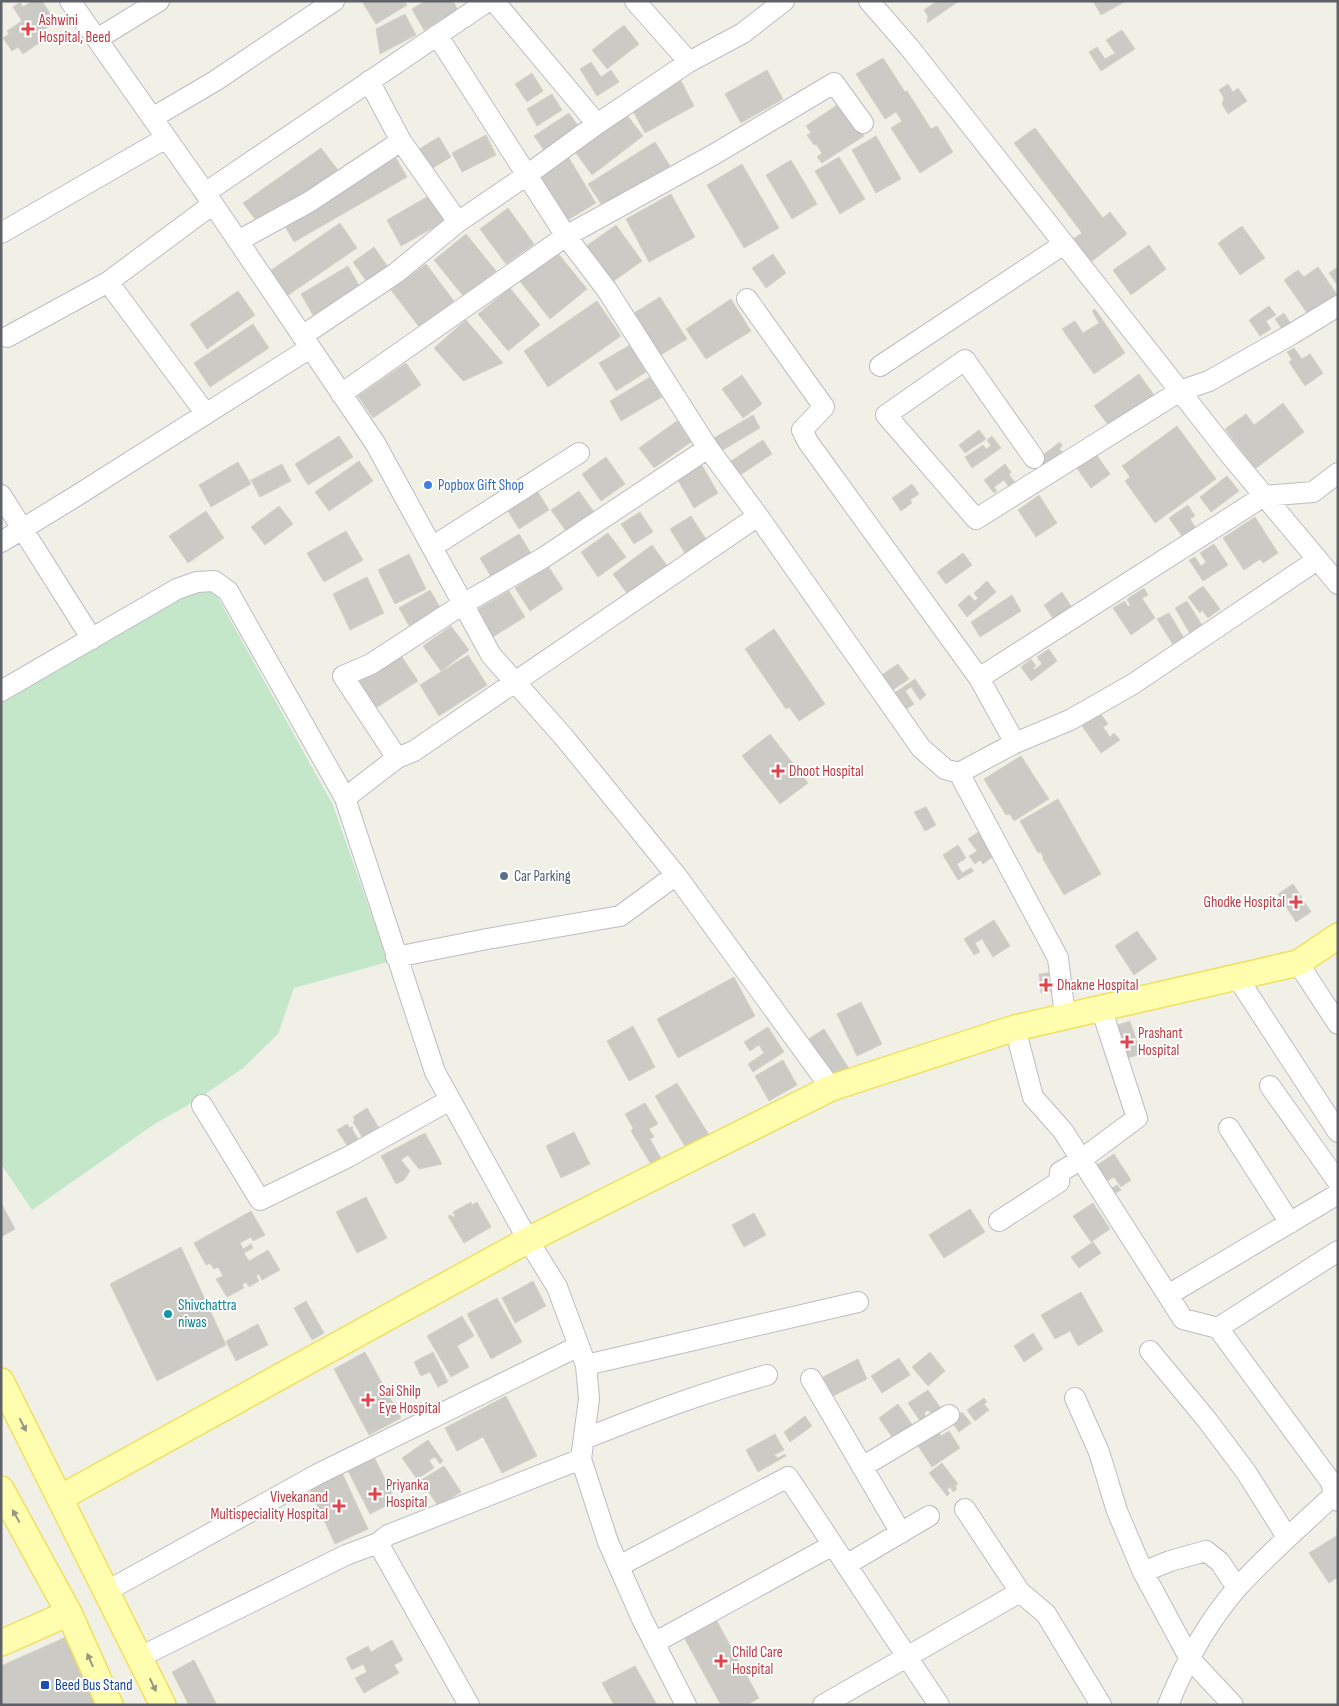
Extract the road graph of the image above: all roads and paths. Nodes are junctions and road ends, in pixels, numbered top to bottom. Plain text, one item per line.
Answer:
1 (70, 1) edge
2 (158, 1) edge
3 (334, 1) edge
4 (488, 1) edge
5 (494, 1) edge
6 (635, 1) edge
7 (784, 1) edge
8 (869, 1) edge
9 (437, 35) junction
10 (97, 39) junction
11 (689, 62) junction
12 (369, 82) junction
13 (152, 118) junction
14 (863, 123) dead end
15 (597, 124) junction
16 (166, 138) junction
17 (401, 141) junction
18 (527, 175) junction
19 (209, 198) junction
20 (458, 222) junction
21 (1, 233) edge
22 (566, 236) junction
23 (238, 241) junction
24 (1064, 244) junction
25 (108, 282) junction
26 (747, 299) dead end
27 (1338, 306) edge
28 (7, 336) dead end
29 (306, 342) junction
30 (880, 366) dead end
31 (1180, 391) junction
32 (341, 394) junction
33 (206, 414) junction
34 (708, 448) junction
35 (579, 453) dead end
36 (1034, 458) dead end
37 (1338, 473) edge
38 (1, 495) edge
39 (1264, 496) junction
40 (758, 516) junction
41 (23, 528) junction
42 (1, 542) edge
43 (432, 547) junction
44 (1317, 560) junction
45 (1338, 584) edge
46 (463, 604) junction
47 (92, 639) junction
48 (978, 678) junction
49 (515, 682) junction
50 (1, 691) edge
51 (1015, 743) junction
52 (397, 758) junction
53 (959, 773) junction
54 (345, 798) junction
55 (676, 875) junction
56 (1338, 936) edge
57 (396, 957) junction
58 (1298, 963) junction
59 (1237, 977) junction
60 (1101, 1008) junction
61 (1065, 1016) junction
62 (1338, 1024) edge
63 (1015, 1028) junction
64 (1270, 1086) dead end
65 (831, 1088) junction
66 (450, 1100) junction
67 (202, 1105) dead end
68 (1229, 1128) dead end
69 (1338, 1132) edge
70 (1082, 1159) junction
71 (1338, 1182) edge
72 (1338, 1194) edge
73 (999, 1221) dead end
74 (1290, 1223) junction
75 (528, 1240) junction
76 (1338, 1251) edge
77 (1168, 1295) junction
78 (858, 1302) dead end
79 (1218, 1328) junction
80 (1150, 1351) dead end
81 (582, 1356) junction
82 (767, 1375) dead end
83 (811, 1378) dead end
84 (1, 1381) edge
85 (1075, 1398) dead end
86 (949, 1415) dead end
87 (584, 1438) junction
88 (581, 1459) junction
89 (862, 1467) junction
90 (1, 1489) edge
91 (1336, 1496) edge
92 (60, 1498) junction
93 (965, 1509) dead end
94 (929, 1516) dead end
95 (901, 1533) junction
96 (1287, 1537) junction
97 (378, 1543) junction
98 (833, 1545) junction
99 (846, 1565) junction
100 (619, 1566) junction
101 (1143, 1572) junction
102 (1237, 1588) junction
103 (107, 1591) junction
104 (1020, 1592) junction
105 (69, 1613) junction
106 (1, 1643) edge
107 (654, 1643) junction
108 (908, 1656) junction
109 (140, 1657) junction
110 (1190, 1659) junction
111 (110, 1705) edge
112 (163, 1705) edge
113 (469, 1705) edge
114 (686, 1705) edge
115 (823, 1705) edge
116 (939, 1705) edge
117 (1100, 1705) edge
118 (1168, 1705) edge
119 (1233, 1705) edge

1 - 10 street
2 - 10 street
3 - 13 street
4 - 9 street
5 - 15 street
6 - 11 street
7 - 11 street
8 - 24 street
9 - 12 street
9 - 18 street
10 - 13 street
11 - 15 street
12 - 17 street
12 - 19 street
13 - 16 street
14 - 22 street
15 - 18 street
16 - 19 street
16 - 21 street
17 - 20 street
17 - 23 street
18 - 20 street
18 - 22 street
19 - 23 street
19 - 25 street
20 - 29 street
22 - 32 street
22 - 34 street
23 - 29 street
24 - 30 street
24 - 31 street
25 - 28 street
25 - 33 street
26 - 48 street
27 - 31 street
29 - 32 street
29 - 33 street
31 - 36 street
31 - 39 street
32 - 43 street
33 - 41 street
34 - 40 street
34 - 46 street
35 - 43 street
37 - 39 street
38 - 41 street
39 - 44 street
39 - 48 street
40 - 49 street
40 - 53 street
41 - 42 street
41 - 47 street
43 - 46 street
44 - 45 street
44 - 51 street
46 - 49 street
46 - 52 street
47 - 50 street
47 - 54 street
48 - 51 street
49 - 52 street
49 - 55 street
51 - 53 street
52 - 54 street
53 - 61 street
54 - 57 street
55 - 57 street
55 - 65 street
56 - 58 main road
57 - 66 street
58 - 59 main road
58 - 62 street
59 - 60 main road
59 - 69 street
60 - 61 main road
60 - 70 street
61 - 63 main road
63 - 65 main road
63 - 70 street
64 - 71 street
65 - 75 main road
66 - 67 street
66 - 75 street
68 - 74 street
70 - 73 street
70 - 77 street
72 - 74 street
74 - 77 street
75 - 81 street
75 - 92 main road
76 - 79 street
77 - 79 street
78 - 81 street
79 - 91 street
80 - 96 street
81 - 87 street
81 - 103 street
82 - 87 street
83 - 89 street
84 -> 92 main road
85 - 101 street
86 - 89 street
87 - 88 street
88 - 97 street
88 - 100 street
89 - 95 street
105 -> 90 main road
91 - 96 street
92 - 103 main road
93 - 104 street
94 - 95 street
95 - 99 street
96 - 102 street
97 - 109 street
97 - 113 street
98 - 99 street
98 - 100 street
98 - 107 street
99 - 108 street
100 - 107 street
101 - 102 street
101 - 110 street
102 - 110 street
103 - 109 main road
104 - 108 street
104 - 117 street
105 - 106 main road
111 -> 105 main road
107 - 114 street
108 - 115 street
108 - 116 street
109 -> 112 main road
110 - 118 street
110 - 119 street

